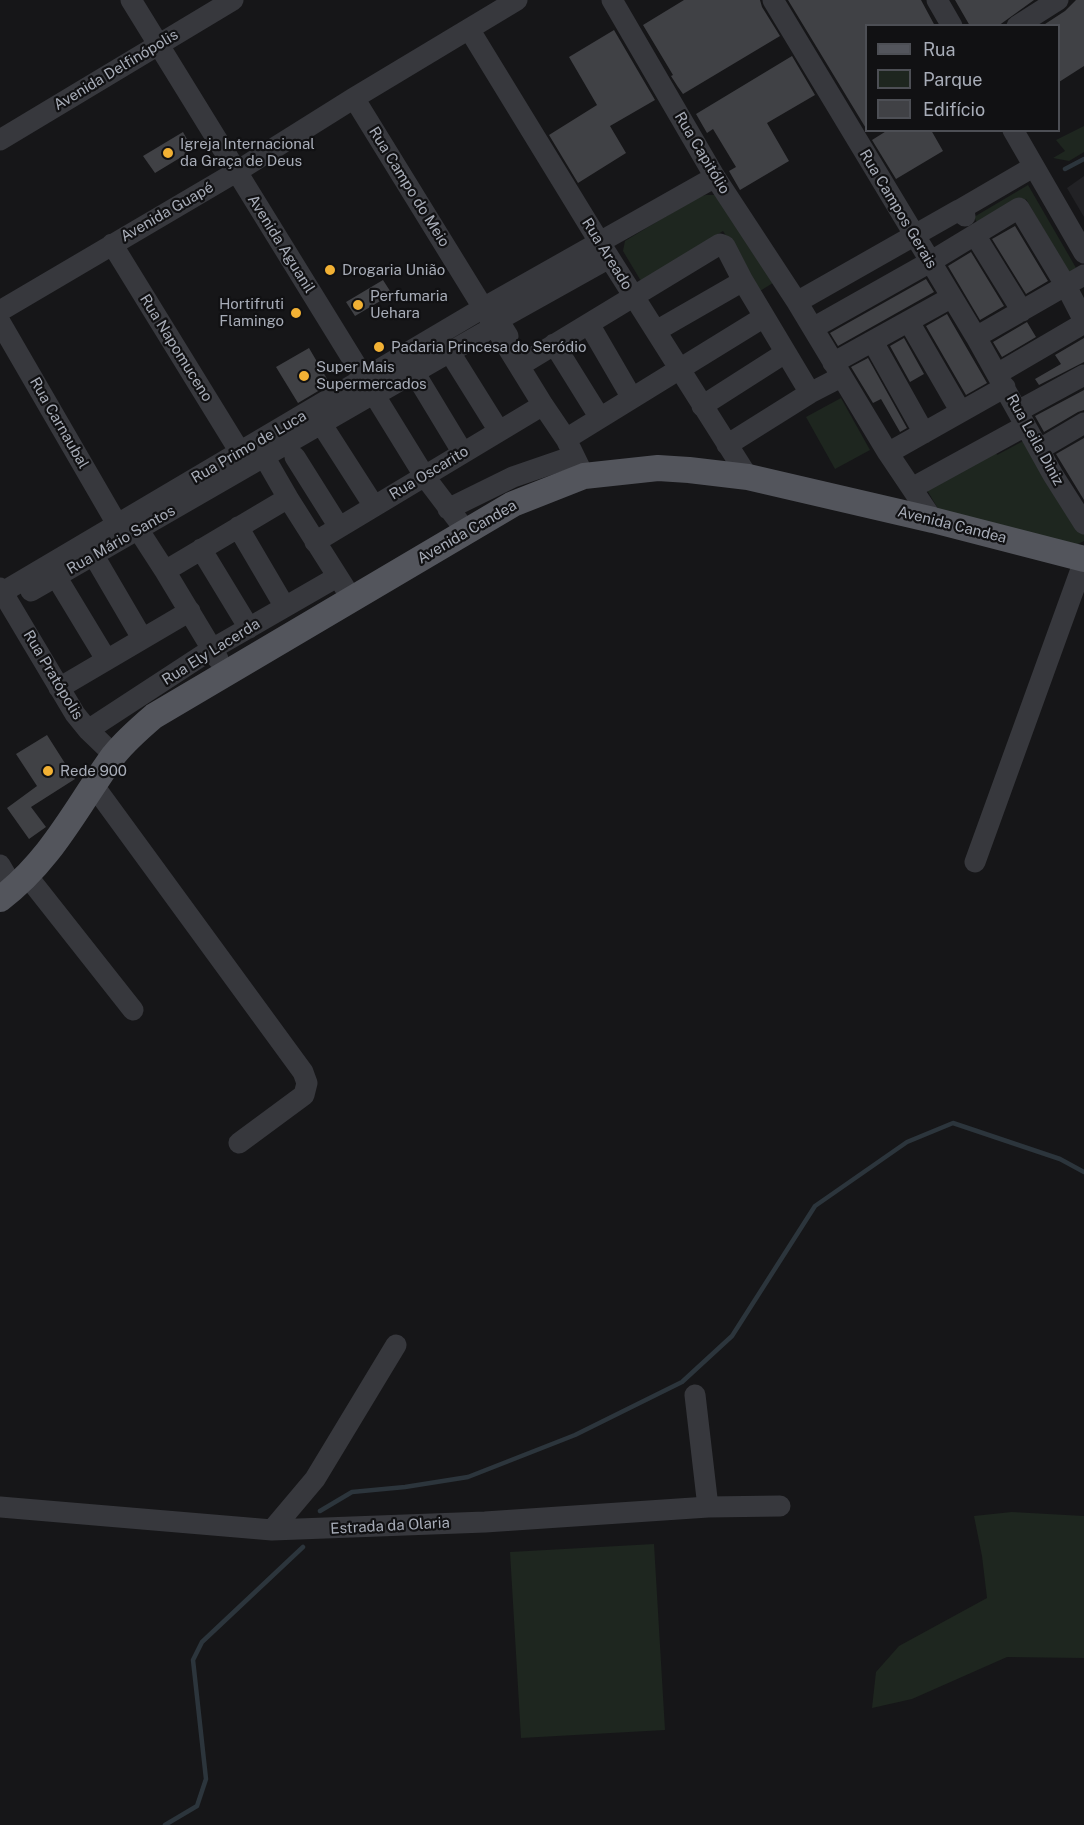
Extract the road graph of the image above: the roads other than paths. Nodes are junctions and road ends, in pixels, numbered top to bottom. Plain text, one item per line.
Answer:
1 (131, 0) edge
2 (233, 0) edge
3 (517, 0) edge
4 (612, 0) edge
5 (773, 0) edge
6 (936, 0) edge
7 (1058, 0) edge
8 (951, 24) edge
9 (1020, 24) edge
10 (469, 29) junction
11 (158, 44) junction
12 (354, 98) junction
13 (1013, 132) edge
14 (0, 140) edge
15 (1034, 167) junction
16 (236, 172) junction
17 (715, 177) junction
18 (914, 235) junction
19 (975, 235) junction
20 (112, 244) junction
21 (605, 251) junction
22 (1084, 253) edge
23 (930, 262) junction
24 (1084, 276) edge
25 (743, 281) junction
26 (1066, 286) junction
27 (633, 296) junction
28 (952, 297) junction
29 (797, 302) junction
30 (0, 311) edge
31 (1022, 311) junction
32 (764, 317) junction
33 (488, 320) junction
34 (0, 322) edge
35 (909, 322) junction
36 (1084, 322) edge
37 (589, 324) junction
38 (813, 328) junction
39 (656, 331) junction
40 (976, 337) junction
41 (873, 342) junction
42 (554, 344) junction
43 (449, 351) junction
44 (785, 353) junction
45 (522, 364) junction
46 (679, 370) junction
47 (837, 370) junction
48 (414, 372) junction
49 (1084, 375) edge
50 (1001, 380) junction
51 (369, 390) junction
52 (810, 393) junction
53 (632, 399) junction
54 (543, 405) junction
55 (702, 406) junction
56 (961, 412) junction
57 (600, 418) junction
58 (1022, 418) junction
59 (1084, 423) edge
60 (322, 425) junction
61 (499, 431) junction
62 (924, 433) junction
63 (727, 445) junction
64 (1040, 449) junction
65 (254, 451) junction
66 (463, 453) junction
67 (888, 453) junction
68 (295, 457) dead end
69 (574, 457) junction
70 (425, 477) junction
71 (748, 477) junction
72 (912, 488) junction
73 (288, 498) junction
74 (374, 506) junction
75 (448, 509) junction
76 (933, 520) junction
77 (128, 524) junction
78 (1084, 524) edge
79 (238, 527) junction
80 (339, 527) junction
81 (466, 531) junction
82 (315, 542) junction
83 (201, 549) junction
84 (94, 556) junction
85 (1084, 560) edge
86 (165, 571) junction
87 (337, 577) junction
88 (57, 578) junction
89 (1, 590) edge
90 (31, 591) dead end
91 (353, 597) junction
92 (285, 607) junction
93 (190, 611) junction
94 (249, 628) junction
95 (142, 638) junction
96 (212, 649) junction
97 (106, 659) junction
98 (226, 673) junction
99 (59, 688) junction
100 (88, 730) junction
101 (114, 755) junction
102 (94, 786) junction
103 (975, 862) dead end
104 (0, 865) edge
105 (14, 888) edge
106 (133, 1010) dead end
107 (239, 1143) dead end
108 (396, 1345) dead end
109 (695, 1395) dead end
110 (780, 1506) dead end
111 (0, 1507) edge
112 (708, 1507) junction
113 (272, 1530) junction

1 - 11 street, Avenida Aguanil
2 - 11 street, Avenida Delfinópolis
3 - 10 street, Avenida Guapé
4 - 17 street, Rua Capitólio
5 - 18 street, Rua Campos Gerais
6 - 8 street
7 - 9 street
10 - 12 street, Avenida Guapé
10 - 21 street, Rua Areado
11 - 14 street, Avenida Delfinópolis
11 - 16 street, Avenida Aguanil
12 - 16 street, Avenida Guapé
12 - 33 street, Rua Campo do Meio
13 - 15 street
15 - 18 street
15 - 22 street
16 - 20 street, Avenida Guapé
16 - 51 street, Avenida Aguanil
17 - 21 street
17 - 29 street, Rua Capitólio
18 - 23 street, Rua Campos Gerais
18 - 29 street
19 - 23 street
19 - 26 street
19 - 31 street
20 - 30 street, Avenida Guapé
20 - 65 street, Rua Napomuceno
21 - 27 street, Rua Areado
21 - 33 street
23 - 28 street, Rua Campos Gerais
23 - 38 street
24 - 26 street
25 - 27 street
25 - 32 street
25 - 39 street
26 - 31 street
26 - 36 street
27 - 37 street
27 - 39 street, Rua Areado
28 - 35 street
28 - 40 street, Rua Campos Gerais
29 - 38 street, Rua Capitólio
31 - 40 street
32 - 44 street
32 - 46 street
33 - 43 street
33 - 45 street, Rua Campo do Meio
33 - 51 street, Rua Primo de Luca
34 - 77 street, Rua Carnaubal
35 - 41 street
35 - 56 street
36 - 50 street
37 - 42 street
37 - 53 street
38 - 47 street, Rua Capitólio
39 - 46 street, Rua Areado
40 - 50 street, Rua Campos Gerais
41 - 47 street
41 - 62 street
42 - 45 street
42 - 57 street
43 - 48 street
43 - 61 street
44 - 52 street
44 - 55 street
45 - 54 street, Rua Campo do Meio
46 - 53 street
46 - 55 street, Rua Areado
47 - 52 street
47 - 67 street, Rua Capitólio
48 - 51 street
48 - 66 street
49 - 58 street
50 - 56 street
50 - 58 street, Rua Leila Diniz
51 - 60 street
51 - 65 street, Rua Primo de Luca
51 - 70 street, Avenida Aguanil
52 - 63 street
53 - 57 street
54 - 61 street, Rua Oscarito
54 - 69 street, Rua Campo do Meio
55 - 63 street, Rua Areado
56 - 62 street
57 - 69 street
58 - 64 street, Rua Leila Diniz
58 - 72 street
59 - 64 street
60 - 65 street
60 - 74 street
61 - 66 street, Rua Oscarito
62 - 67 street
63 - 71 street, Rua Areado
64 - 78 street, Rua Leila Diniz
65 - 73 street, Rua Napomuceno
65 - 77 street, Rua Primo de Luca
66 - 70 street, Rua Oscarito
67 - 72 street, Rua Capitólio
68 - 80 street
69 - 71 main road, Avenida Candea
69 - 75 street
69 - 81 main road, Avenida Candea
70 - 74 street, Rua Oscarito
70 - 75 street, Avenida Aguanil
71 - 76 main road, Avenida Candea
72 - 76 street, Rua Capitólio
73 - 79 street
73 - 82 street, Rua Napomuceno
74 - 80 street, Rua Oscarito
75 - 81 street, Avenida Aguanil
76 - 85 main road, Avenida Candea
77 - 84 street, Rua Mário Santos
77 - 86 street, Rua Carnaubal
77 - 89 street, Rua Primo de Luca
79 - 83 street
79 - 92 street
80 - 82 street, Rua Oscarito
81 - 91 main road, Avenida Candea
82 - 87 street, Rua Napomuceno
83 - 86 street
83 - 94 street
84 - 88 street, Rua Mário Santos
84 - 95 street
85 - 103 street
86 - 93 street, Rua Carnaubal
87 - 91 street, Rua Napomuceno
87 - 92 street, Rua Ely Lacerda
88 - 90 street, Rua Mário Santos
88 - 97 street
89 - 99 street, Rua Pratópolis
91 - 98 main road, Avenida Candea
92 - 94 street, Rua Ely Lacerda
93 - 95 street
93 - 96 street, Rua Carnaubal
94 - 96 street, Rua Ely Lacerda
95 - 97 street
96 - 98 street, Rua Carnaubal
96 - 100 street, Rua Ely Lacerda
97 - 99 street
98 - 101 main road, Avenida Candea
99 - 100 street, Rua Pratópolis
100 - 101 street, Rua Pratópolis
101 - 102 main road, Avenida Candea
102 - 105 main road, Avenida Candea
102 - 107 street
104 - 105 street
105 - 106 street
108 - 113 street
109 - 112 street
110 - 112 street, Estrada da Olaria
111 - 113 street, Estrada da Olaria
112 - 113 street, Estrada da Olaria

